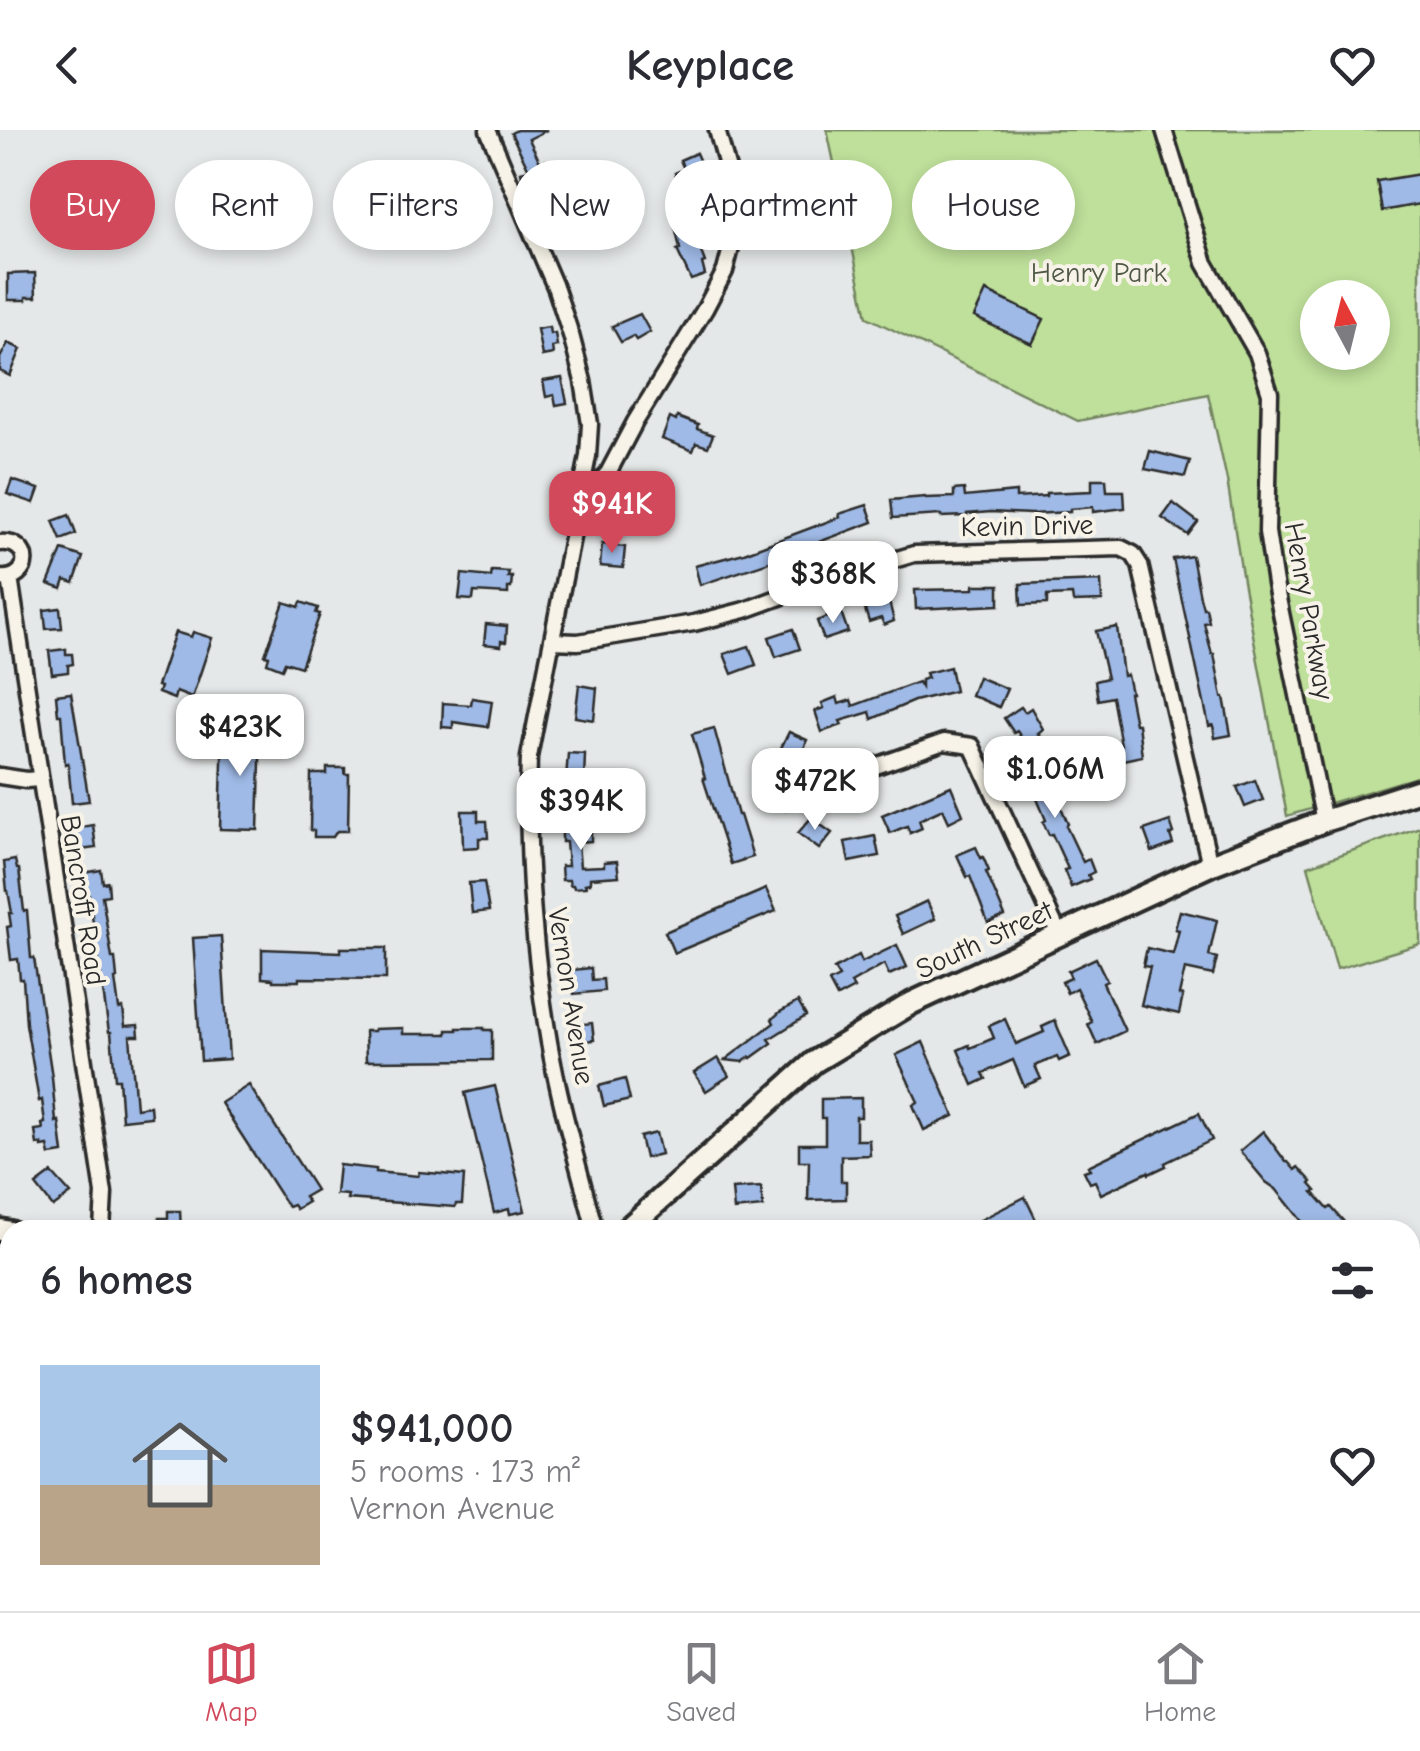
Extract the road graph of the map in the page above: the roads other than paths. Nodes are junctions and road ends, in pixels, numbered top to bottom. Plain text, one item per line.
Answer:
1 (488, 130) edge
2 (717, 130) edge
3 (1164, 130) edge
4 (580, 495) junction
5 (0, 543) edge
6 (5, 578) edge
7 (552, 640) junction
8 (862, 772) dead end
9 (0, 776) edge
10 (40, 780) junction
11 (1420, 790) edge
12 (1324, 821) junction
13 (1210, 865) junction
14 (1058, 934) junction
15 (103, 1220) edge
16 (594, 1220) edge
17 (637, 1220) edge

1 - 4 street, Vernon Avenue
2 - 4 street
3 - 12 street, Henry Parkway
4 - 7 street, Vernon Avenue
5 - 6 street, Bancroft Road
6 - 10 street, Bancroft Road
7 - 13 street, Kevin Drive
7 - 16 street, Vernon Avenue
8 - 14 street
9 - 10 street
10 - 15 street, Bancroft Road
11 - 12 street, South Street
12 - 13 street, South Street
13 - 14 street, South Street
14 - 17 street, South Street

